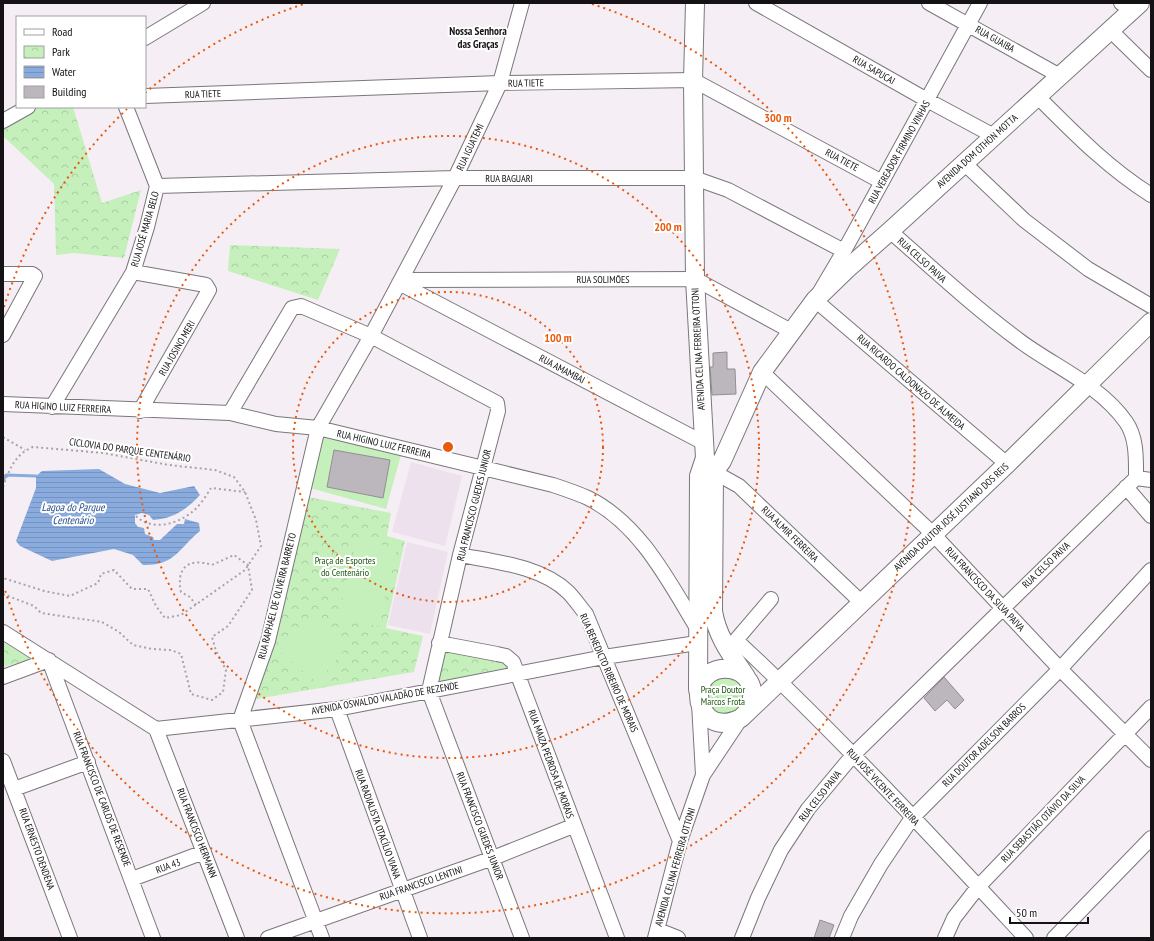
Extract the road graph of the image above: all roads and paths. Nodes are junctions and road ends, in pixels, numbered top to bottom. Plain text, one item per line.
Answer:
1 (203, 3) edge
2 (522, 3) edge
3 (756, 3) edge
4 (929, 3) edge
5 (980, 3) edge
6 (696, 4) edge
7 (1131, 5) edge
8 (968, 25) junction
9 (1110, 30) junction
10 (146, 37) edge
11 (1151, 70) edge
12 (1060, 76) junction
13 (693, 80) junction
14 (500, 83) junction
15 (146, 96) edge
16 (1038, 97) junction
17 (927, 100) junction
18 (26, 108) edge
19 (126, 108) edge
20 (3, 121) edge
21 (994, 136) junction
22 (964, 163) junction
23 (455, 178) junction
24 (694, 178) junction
25 (882, 182) junction
26 (157, 186) junction
27 (1151, 195) edge
28 (890, 231) junction
29 (844, 251) junction
30 (133, 272) junction
31 (3, 274) edge
32 (694, 279) junction
33 (400, 281) junction
34 (815, 300) junction
35 (1151, 306) edge
36 (1151, 322) edge
37 (791, 330) junction
38 (3, 335) edge
39 (371, 336) junction
40 (762, 372) junction
41 (1088, 386) junction
42 (3, 404) edge
43 (52, 407) junction
44 (140, 411) junction
45 (230, 413) junction
46 (318, 428) junction
47 (3, 437) edge
48 (26, 450) junction
49 (705, 462) junction
50 (1007, 464) junction
51 (483, 468) junction
52 (1151, 480) edge
53 (1131, 482) junction
54 (3, 486) edge
55 (245, 492) junction
56 (136, 516) dead end
57 (1151, 516) edge
58 (933, 534) junction
59 (460, 555) junction
60 (248, 565) junction
61 (1151, 570) edge
62 (3, 578) edge
63 (3, 594) edge
64 (771, 599) dead end
65 (861, 602) junction
66 (196, 604) junction
67 (1002, 607) junction
68 (3, 632) edge
69 (697, 636) junction
70 (439, 643) junction
71 (732, 645) junction
72 (604, 657) junction
73 (50, 660) junction
74 (1060, 668) junction
75 (518, 674) junction
76 (3, 677) edge
77 (748, 679) junction
78 (780, 680) junction
79 (428, 691) junction
80 (698, 695) junction
81 (1151, 707) edge
82 (337, 709) junction
83 (745, 714) junction
84 (240, 720) junction
85 (156, 729) junction
86 (1125, 734) junction
87 (853, 755) junction
88 (1151, 760) edge
89 (3, 761) edge
90 (88, 762) junction
91 (702, 775) junction
92 (14, 789) junction
93 (912, 818) junction
94 (573, 826) junction
95 (1151, 838) edge
96 (680, 841) junction
97 (204, 852) junction
98 (493, 858) junction
99 (132, 879) junction
100 (978, 887) junction
101 (402, 890) junction
102 (316, 920) junction
103 (656, 934) edge
104 (70, 938) edge
105 (153, 938) edge
106 (237, 938) edge
107 (268, 938) edge
108 (322, 938) edge
109 (420, 938) edge
110 (522, 938) edge
111 (617, 938) edge
112 (678, 938) edge
113 (742, 938) edge
114 (842, 938) edge
115 (945, 938) edge
116 (1026, 938) edge
117 (1054, 938) edge

1 - 10 street
2 - 14 street, RUA IGUATEMI
3 - 17 street, RUA SAPUCAI
4 - 8 street, RUA GUAIBA
5 - 8 street, RUA VEREADOR FIRMINO VINHAS
6 - 13 main road, AVENIDA CELINA FERREIRA OTTONI
7 - 9 main road, AVENIDA DOM OTHON MOTTA
8 - 12 street, RUA GUAIBA
8 - 17 street, RUA VEREADOR FIRMINO VINHAS
9 - 11 street
9 - 12 main road, AVENIDA DOM OTHON MOTTA
12 - 16 main road, AVENIDA DOM OTHON MOTTA
13 - 14 street, RUA TIETE
13 - 24 main road, AVENIDA CELINA FERREIRA OTTONI
13 - 25 street, RUA TIETE
14 - 15 street, RUA TIETE
14 - 23 street, RUA IGUATEMI
16 - 21 main road, AVENIDA DOM OTHON MOTTA
16 - 27 street
17 - 21 street, RUA SAPUCAI
17 - 25 street, RUA VEREADOR FIRMINO VINHAS
18 - 20 street
19 - 26 street, RUA JOSÉ MARIA BELO
21 - 22 main road, AVENIDA DOM OTHON MOTTA
22 - 28 main road, AVENIDA DOM OTHON MOTTA
22 - 35 street
23 - 24 street, RUA BAGUARI
23 - 26 street, RUA BAGUARI
23 - 33 street, RUA IGUATEMI
24 - 29 street, RUA BAGUARI
24 - 32 main road, AVENIDA CELINA FERREIRA OTTONI
25 - 29 street, RUA VEREADOR FIRMINO VINHAS
26 - 30 street, RUA JOSÉ MARIA BELO
28 - 34 main road, AVENIDA DOM OTHON MOTTA
28 - 41 street, RUA CELSO PAIVA
29 - 34 street, RUA VEREADOR FIRMINO VINHAS
30 - 43 street, RUA JOSÉ MARIA BELO
30 - 44 street, RUA JOSINO MERI
31 - 38 street
32 - 33 street, RUA SOLIMÕES
32 - 37 street, RUA SOLIMÕES
32 - 49 main road, AVENIDA CELINA FERREIRA OTTONI
33 - 39 street, RUA RAPHAEL DE OLIVEIRA BARRETO
33 - 49 street, RUA AMAMBAI
34 - 37 main road, AVENIDA DOM OTHON MOTTA
34 - 50 street, RUA RICARDO CALDONAZO DE ALMEIDA
36 - 41 main road, AVENIDA DOUTOR JOSÉ JUSTIANO DOS REIS
37 - 40 main road, AVENIDA DOM OTHON MOTTA
39 - 45 street, RUA FRANCISCO GUEDES JUNIOR
39 - 46 street, RUA RAPHAEL DE OLIVEIRA BARRETO
39 - 51 street, RUA FRANCISCO GUEDES JUNIOR
40 - 49 main road, AVENIDA DOM OTHON MOTTA
40 - 58 street, RUA FRANCISCO DA SILVA PAIVA
41 - 50 main road, AVENIDA DOUTOR JOSÉ JUSTIANO DOS REIS
41 - 53 street, RUA CELSO PAIVA
42 - 43 street, RUA HIGINO LUIZ FERREIRA
43 - 44 street, RUA HIGINO LUIZ FERREIRA
44 - 45 street, RUA HIGINO LUIZ FERREIRA
45 - 46 street, RUA HIGINO LUIZ FERREIRA
46 - 51 street, RUA HIGINO LUIZ FERREIRA
46 - 84 street, RUA RAPHAEL DE OLIVEIRA BARRETO
47 - 48 path
48 - 54 path
48 - 55 path, CICLOVIA DO PARQUE CENTENÁRIO
49 - 65 street, RUA ALMIR FERREIRA
49 - 69 main road, AVENIDA CELINA FERREIRA OTTONI
49 - 71 main road
50 - 58 main road, AVENIDA DOUTOR JOSÉ JUSTIANO DOS REIS
51 - 59 street, RUA FRANCISCO GUEDES JUNIOR
51 - 69 street, RUA HIGINO LUIZ FERREIRA
52 - 53 street
53 - 57 street
53 - 67 street, RUA CELSO PAIVA
55 - 56 path
55 - 60 path, CICLOVIA DO PARQUE CENTENÁRIO
58 - 65 main road, AVENIDA DOUTOR JOSÉ JUSTIANO DOS REIS
58 - 67 street, RUA FRANCISCO DA SILVA PAIVA
59 - 70 street, RUA FRANCISCO GUEDES JUNIOR
59 - 72 street, RUA BENEDICTO RIBEIRO DE MORAIS
60 - 63 path
60 - 66 path
60 - 66 path
61 - 74 street, RUA DOUTOR ADELSON BARROS
62 - 66 path
64 - 71 street
65 - 78 main road, AVENIDA DOUTOR JOSÉ JUSTIANO DOS REIS
67 - 74 street, RUA FRANCISCO DA SILVA PAIVA
67 - 87 street, RUA CELSO PAIVA
68 - 73 street
69 - 72 street, AVENIDA OSWALDO VALADÃO DE REZENDE
69 - 80 main road, AVENIDA CELINA FERREIRA OTTONI
70 - 75 street, RUA MAIZA PEDROSA DE MORAIS
70 - 79 street, RUA FRANCISCO GUEDES JUNIOR
71 - 77 main road
71 - 78 street, RUA JOSÉ VICENTE FERREIRA
72 - 75 street, AVENIDA OSWALDO VALADÃO DE REZENDE
72 - 96 street, RUA BENEDICTO RIBEIRO DE MORAIS
73 - 76 street
73 - 85 street
73 - 90 street, RUA FRANCISCO DE CARLOS DE RESENDE
74 - 86 street, RUA FRANCISCO DA SILVA PAIVA
74 - 93 street, RUA DOUTOR ADELSON BARROS
75 - 79 street, AVENIDA OSWALDO VALADÃO DE REZENDE
75 - 94 street, RUA MAIZA PEDROSA DE MORAIS
77 - 80 main road
77 - 83 main road
78 - 83 main road, AVENIDA DOUTOR JOSÉ JUSTIANO DOS REIS
78 - 87 street, RUA JOSÉ VICENTE FERREIRA
79 - 82 street, AVENIDA OSWALDO VALADÃO DE REZENDE
79 - 98 street, RUA FRANCISCO GUEDES JUNIOR
80 - 83 main road
80 - 91 street, AVENIDA CELINA FERREIRA OTTONI
81 - 86 street, RUA SEBASTIÃO OTÁVIO DA SILVA
82 - 84 street, AVENIDA OSWALDO VALADÃO DE REZENDE
82 - 101 street, RUA RADIALISTA OTACÍLIO VIANA
83 - 91 street, AVENIDA DOUTOR JOSÉ JUSTIANO DOS REIS
84 - 85 street, AVENIDA OSWALDO VALADÃO DE REZENDE
84 - 102 street
85 - 97 street, RUA FRANCISCO HERMANN
86 - 88 street, RUA FRANCISCO DA SILVA PAIVA
86 - 100 street, RUA SEBASTIÃO OTÁVIO DA SILVA
87 - 93 street, RUA JOSÉ VICENTE FERREIRA
87 - 113 street, RUA CELSO PAIVA
89 - 92 street, RUA ERNESTO DENDENA
90 - 92 street
90 - 99 street, RUA FRANCISCO DE CARLOS DE RESENDE
91 - 96 street, AVENIDA CELINA FERREIRA OTTONI
92 - 104 street, RUA ERNESTO DENDENA
93 - 100 street, RUA JOSÉ VICENTE FERREIRA
93 - 114 street, RUA DOUTOR ADELSON BARROS
94 - 98 street, RUA FRANCISCO LENTINI
94 - 111 street, RUA MAIZA PEDROSA DE MORAIS
95 - 117 street
96 - 103 street, AVENIDA CELINA FERREIRA OTTONI
97 - 99 street, RUA 43
97 - 106 street, RUA FRANCISCO HERMANN
98 - 101 street, RUA FRANCISCO LENTINI
98 - 110 street, RUA FRANCISCO GUEDES JUNIOR
99 - 105 street, RUA FRANCISCO DE CARLOS DE RESENDE
100 - 115 street, RUA SEBASTIÃO OTÁVIO DA SILVA
100 - 116 street, RUA JOSÉ VICENTE FERREIRA
101 - 102 street, RUA FRANCISCO LENTINI
101 - 109 street, RUA RADIALISTA OTACÍLIO VIANA
102 - 107 street, RUA FRANCISCO LENTINI
102 - 108 street
103 - 112 street

